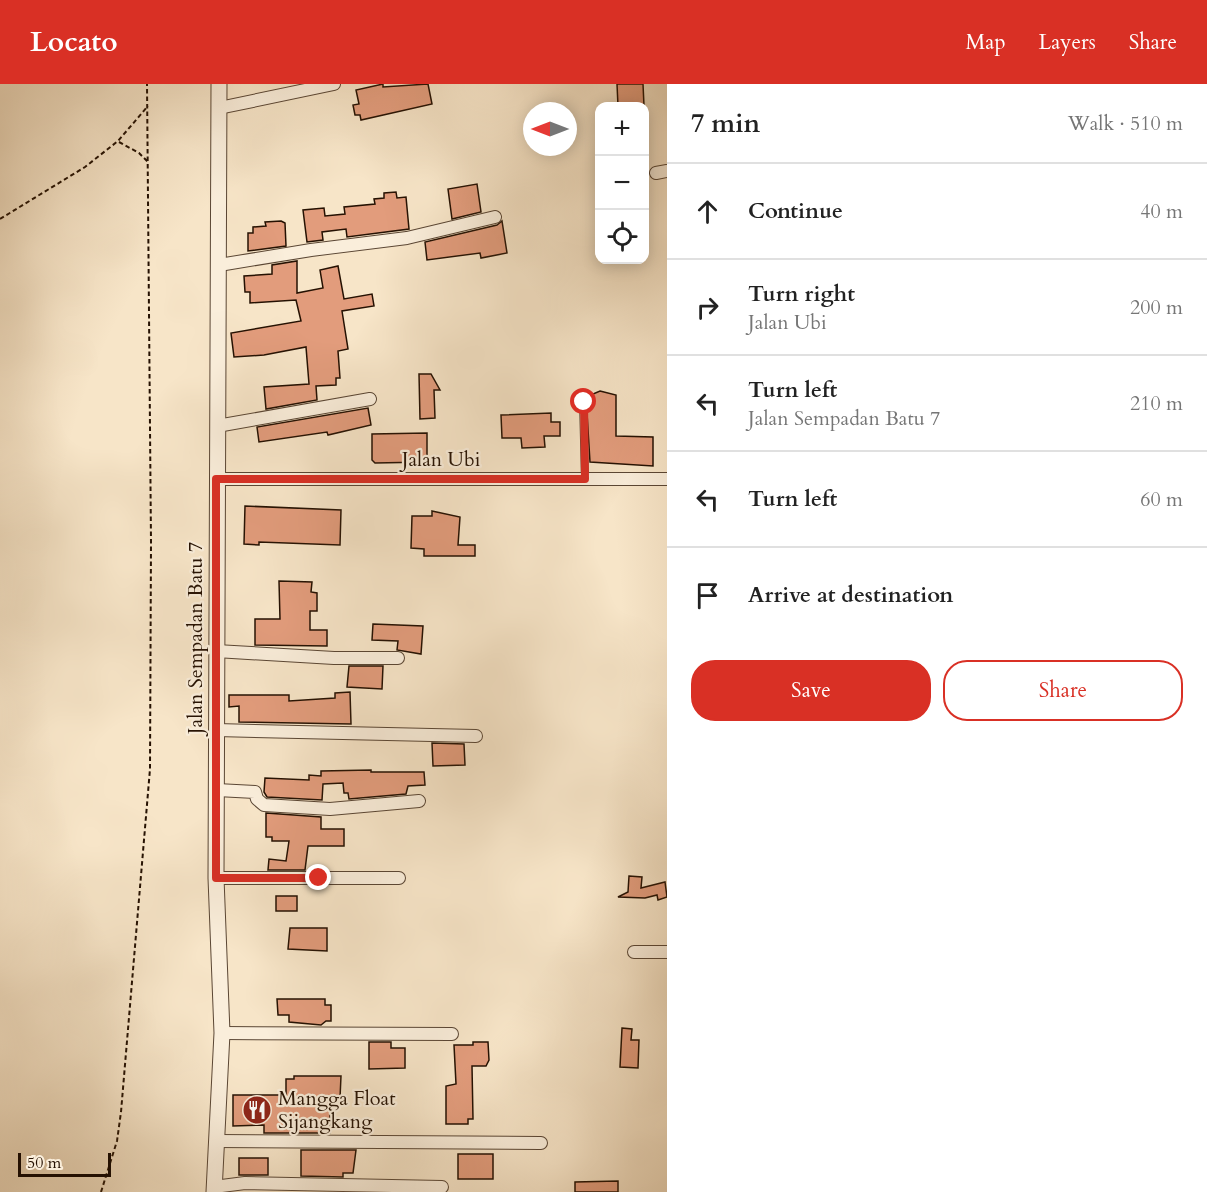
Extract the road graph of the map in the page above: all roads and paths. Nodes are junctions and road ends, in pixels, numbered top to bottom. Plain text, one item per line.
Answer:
1 (147, 84) edge
2 (219, 84) edge
3 (334, 84) edge
4 (147, 106) junction
5 (219, 108) junction
6 (118, 141) junction
7 (148, 162) junction
8 (495, 217) dead end
9 (0, 219) edge
10 (219, 265) junction
11 (370, 399) dead end
12 (584, 402) dead end
13 (217, 426) junction
14 (216, 479) junction
15 (585, 479) junction
16 (667, 479) edge
17 (216, 651) junction
18 (398, 658) dead end
19 (216, 730) junction
20 (476, 736) dead end
21 (217, 790) junction
22 (419, 801) dead end
23 (216, 878) junction
24 (399, 878) dead end
25 (634, 952) dead end
26 (667, 952) edge
27 (222, 1033) junction
28 (452, 1034) dead end
29 (216, 1141) junction
30 (541, 1143) dead end
31 (442, 1187) dead end
32 (214, 1189) edge
33 (101, 1192) edge

1 - 4 path
2 - 5 street, Jalan Sempadan Batu 7
3 - 5 street
4 - 6 path
4 - 7 path
5 - 10 street, Jalan Sempadan Batu 7
6 - 7 path
6 - 9 path
7 - 33 path
8 - 10 street
10 - 13 street, Jalan Sempadan Batu 7
11 - 13 street
12 - 15 lane
13 - 14 street, Jalan Sempadan Batu 7
14 - 15 street, Jalan Ubi
14 - 17 street, Jalan Sempadan Batu 7
15 - 16 street, Jalan Ubi
17 - 18 street
17 - 19 street, Jalan Sempadan Batu 7
19 - 20 street
19 - 21 street, Jalan Sempadan Batu 7
21 - 22 street
21 - 23 street, Jalan Sempadan Batu 7
23 - 24 street
23 - 27 street, Jalan Sempadan Batu 7
25 - 26 street
27 - 28 street
27 - 29 street, Jalan Sempadan Batu 7
29 - 30 street
29 - 32 street, Jalan Sempadan Batu 7
31 - 32 street

